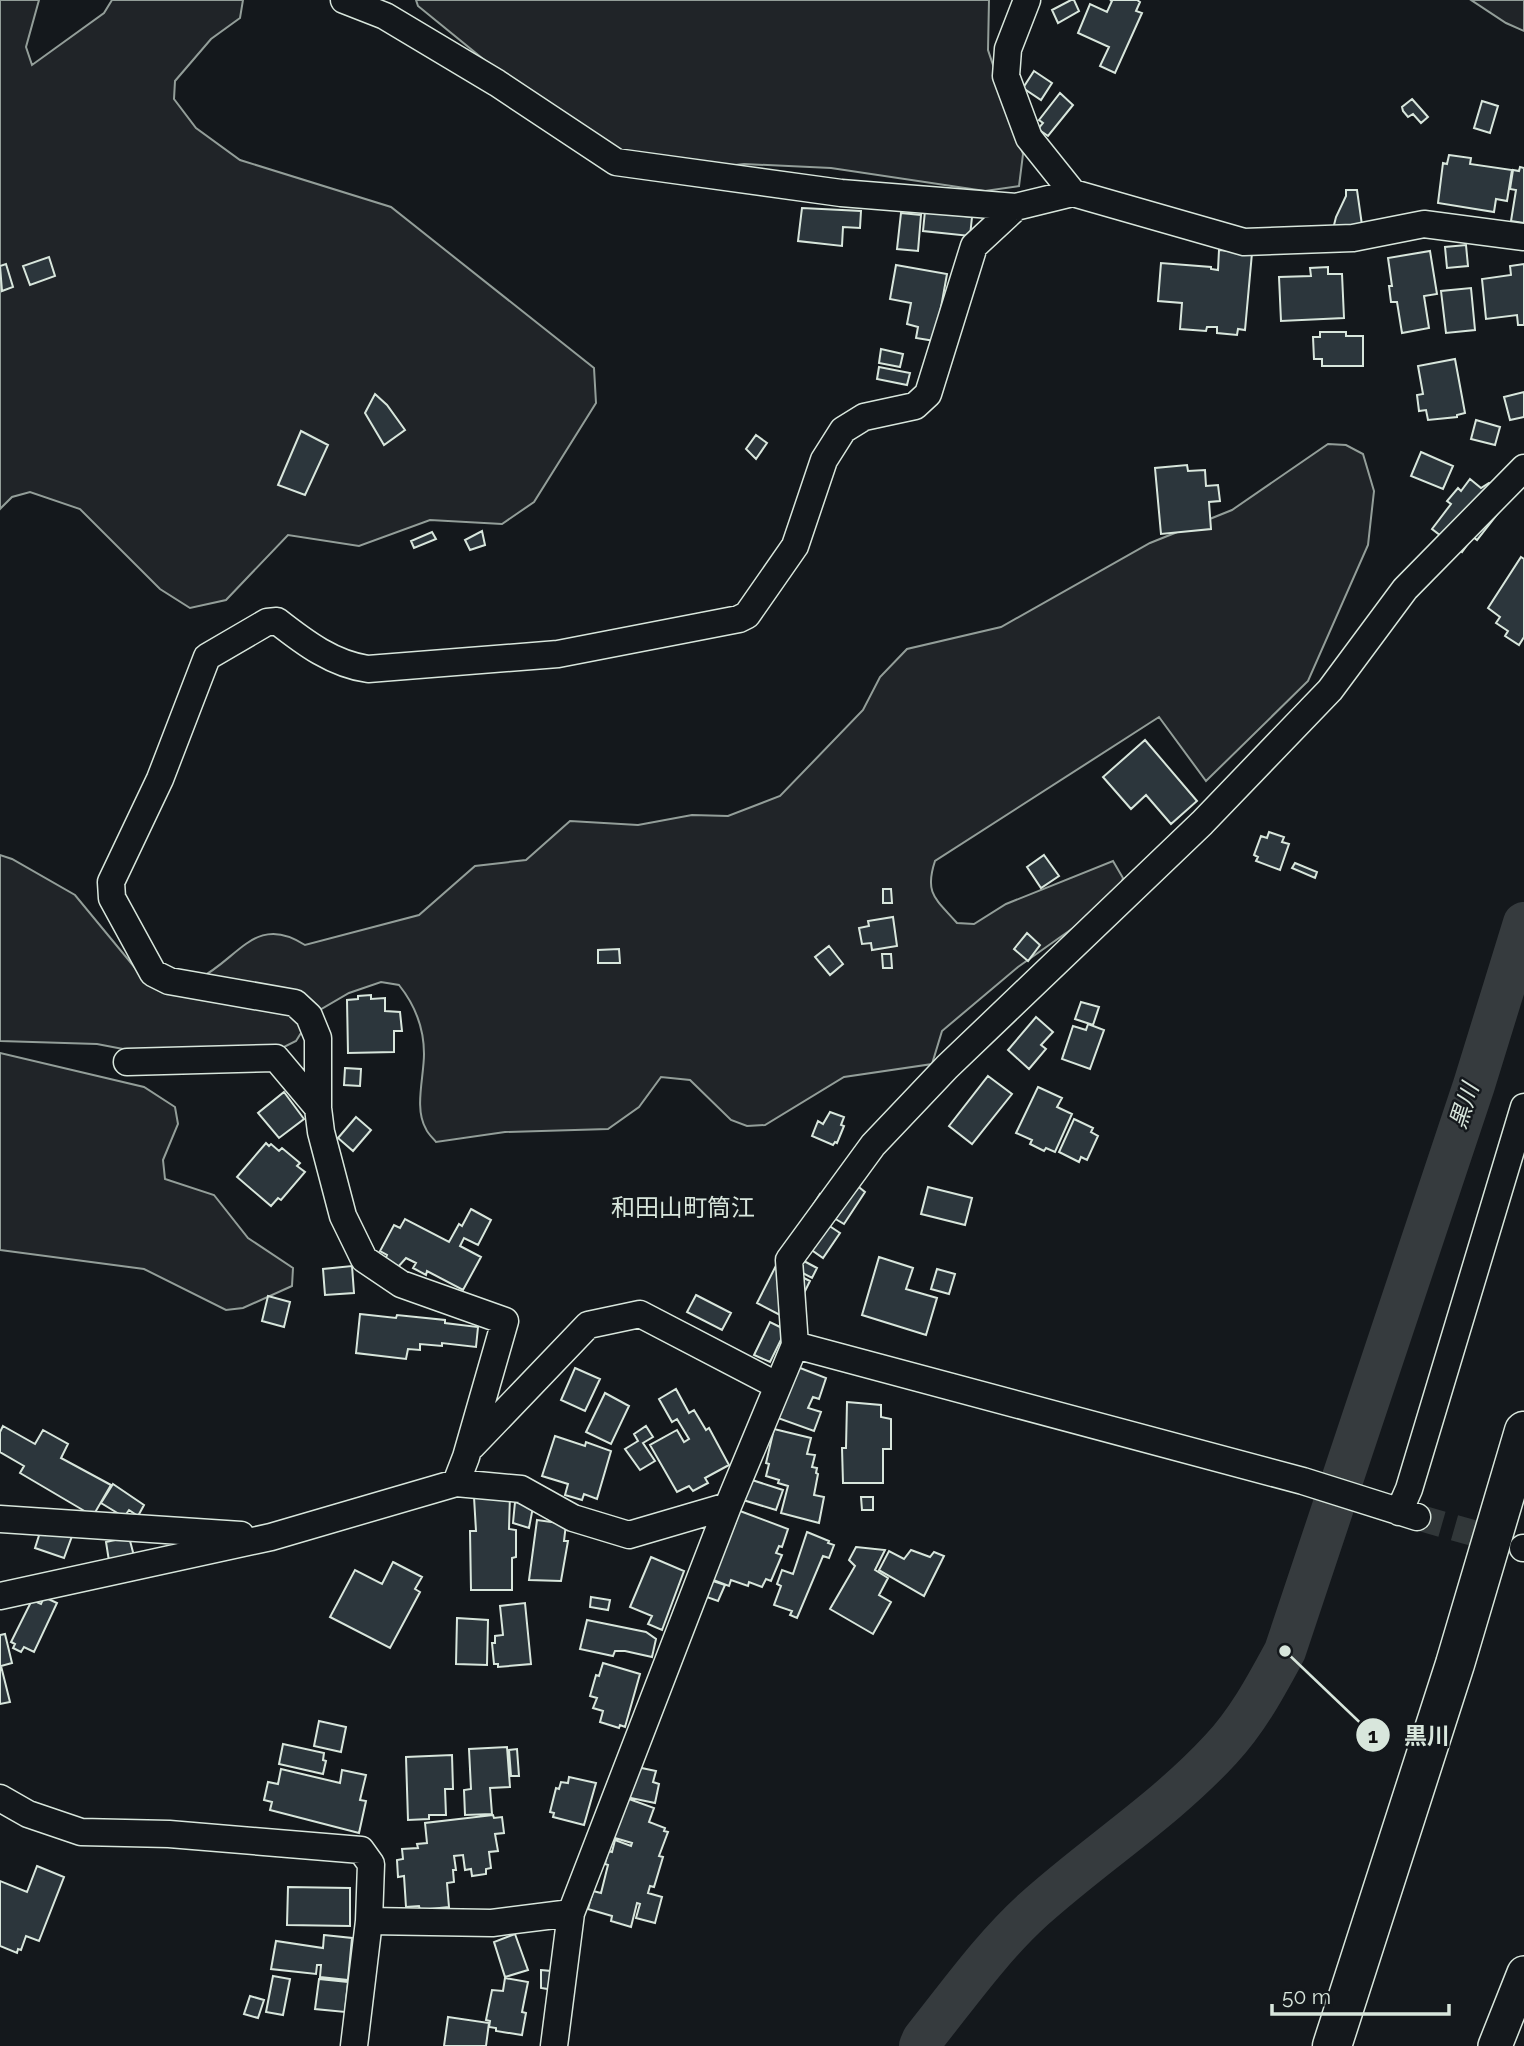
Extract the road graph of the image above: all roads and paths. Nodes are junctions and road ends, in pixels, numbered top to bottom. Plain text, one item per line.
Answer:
1 (344, 0) edge
2 (1027, 0) edge
3 (1073, 193) junction
4 (1016, 207) junction
5 (1524, 237) edge
6 (1524, 468) edge
7 (127, 1062) dead end
8 (1524, 1107) edge
9 (318, 1108) junction
10 (795, 1345) junction
11 (778, 1386) junction
12 (1524, 1431) edge
13 (468, 1450) junction
14 (1524, 1479) edge
15 (456, 1483) junction
16 (728, 1506) junction
17 (0, 1519) edge
18 (271, 1537) junction
19 (0, 1596) edge
20 (1455, 1664) junction
21 (0, 1798) edge
22 (572, 1913) junction
23 (369, 1921) junction
24 (1524, 1973) edge
25 (354, 2046) edge
26 (555, 2046) edge
27 (1332, 2046) edge
28 (1495, 2046) edge

1 - 4 street
2 - 3 street
3 - 4 street
3 - 5 street
4 - 9 street
6 - 10 street
7 - 9 street
8 - 10 street
9 - 13 street
10 - 11 street
11 - 13 street
11 - 16 street
12 - 20 highway
13 - 15 street
14 - 20 highway
15 - 16 street
15 - 18 street
16 - 22 street
17 - 18 street
18 - 19 street
20 - 27 highway
21 - 23 street
22 - 23 street
22 - 26 street
23 - 25 street
24 - 28 main road

